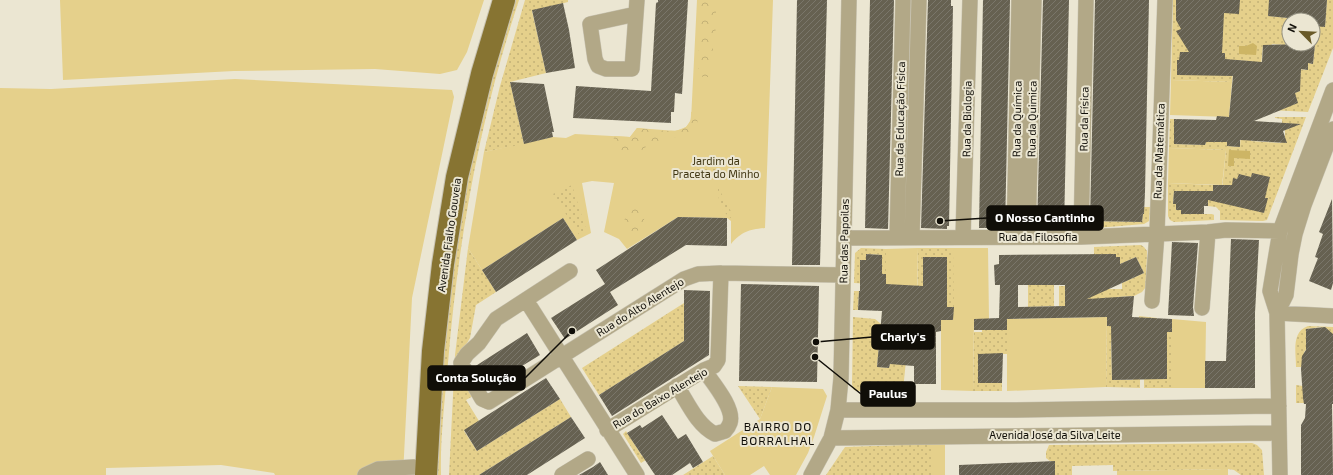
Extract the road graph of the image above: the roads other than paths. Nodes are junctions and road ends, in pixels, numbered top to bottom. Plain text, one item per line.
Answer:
1 (492, 0) edge
2 (504, 0) edge
3 (849, 0) edge
4 (903, 0) edge
5 (918, 0) edge
6 (970, 0) edge
7 (1020, 0) edge
8 (1034, 0) edge
9 (1086, 0) edge
10 (1164, 0) edge
11 (1333, 90) edge
12 (900, 101) junction
13 (916, 101) junction
14 (1032, 102) junction
15 (1017, 104) junction
16 (1333, 129) edge
17 (1324, 145) edge
18 (1280, 231) junction
19 (1208, 232) junction
20 (1157, 233) junction
21 (912, 237) junction
22 (964, 237) junction
23 (1021, 237) junction
24 (844, 238) junction
25 (897, 238) junction
26 (1081, 238) junction
27 (570, 271) dead end
28 (721, 273) junction
29 (843, 275) junction
30 (526, 300) junction
31 (1152, 301) dead end
32 (1202, 308) dead end
33 (1277, 313) junction
34 (1333, 316) edge
35 (562, 356) junction
36 (704, 370) junction
37 (677, 386) junction
38 (1279, 406) junction
39 (838, 410) junction
40 (608, 430) junction
41 (1280, 433) junction
42 (831, 438) junction
43 (588, 458) dead end
44 (418, 472) edge
45 (365, 475) edge
46 (562, 475) edge
47 (637, 475) edge
48 (811, 475) edge
49 (1280, 475) edge

1 - 44 main road, Avenida Fialho Gouveia
2 - 44 main road, Avenida Fialho Gouveia
3 - 24 street, Rua das Papoilas
4 - 12 street, Rua da Educação Física
5 - 13 street, Rua da Educação Física
6 - 22 street, Rua da Biologia
7 - 15 street, Rua da Química
8 - 14 street, Rua da Quimica
9 - 26 street, Rua da Física
10 - 20 street, Rua da Matemática
11 - 17 street
12 - 13 street
12 - 25 street, Rua da Educação Física
13 - 21 street, Rua da Educação Física
14 - 15 street
14 - 23 street, Rua da Quimica
15 - 23 street, Rua da Química
16 - 17 street
17 - 18 street
17 - 33 street
18 - 19 street, Rua da Filosofia
18 - 33 street
19 - 20 street, Rua da Filosofia
19 - 32 street
20 - 26 street, Rua da Filosofia
20 - 31 street, Rua da Matemática
21 - 22 street, Rua da Filosofia
21 - 25 street, Rua da Filosofia
22 - 23 street, Rua da Filosofia
23 - 26 street, Rua da Filosofia
24 - 25 street, Rua da Filosofia
24 - 29 street, Rua das Papoilas
27 - 30 street
28 - 29 street, Rua do Alto Alentejo
28 - 35 street, Rua do Alto Alentejo
28 - 36 street, Rua do Baixo Alentejo
29 - 39 street, Rua das Papoilas
30 - 35 street
30 - 35 street, Rua do Alto Alentejo
33 - 34 street
33 - 38 street
35 - 40 street
36 - 37 street, Rua do Baixo Alentejo
36 - 37 street
37 - 40 street, Rua do Baixo Alentejo
38 - 39 street
38 - 41 street
39 - 42 street, Rua das Papoilas
40 - 47 street
41 - 42 street, Avenida José da Silva Leite
41 - 49 street
42 - 48 street, Rua das Papoilas
43 - 46 street
44 - 45 street

